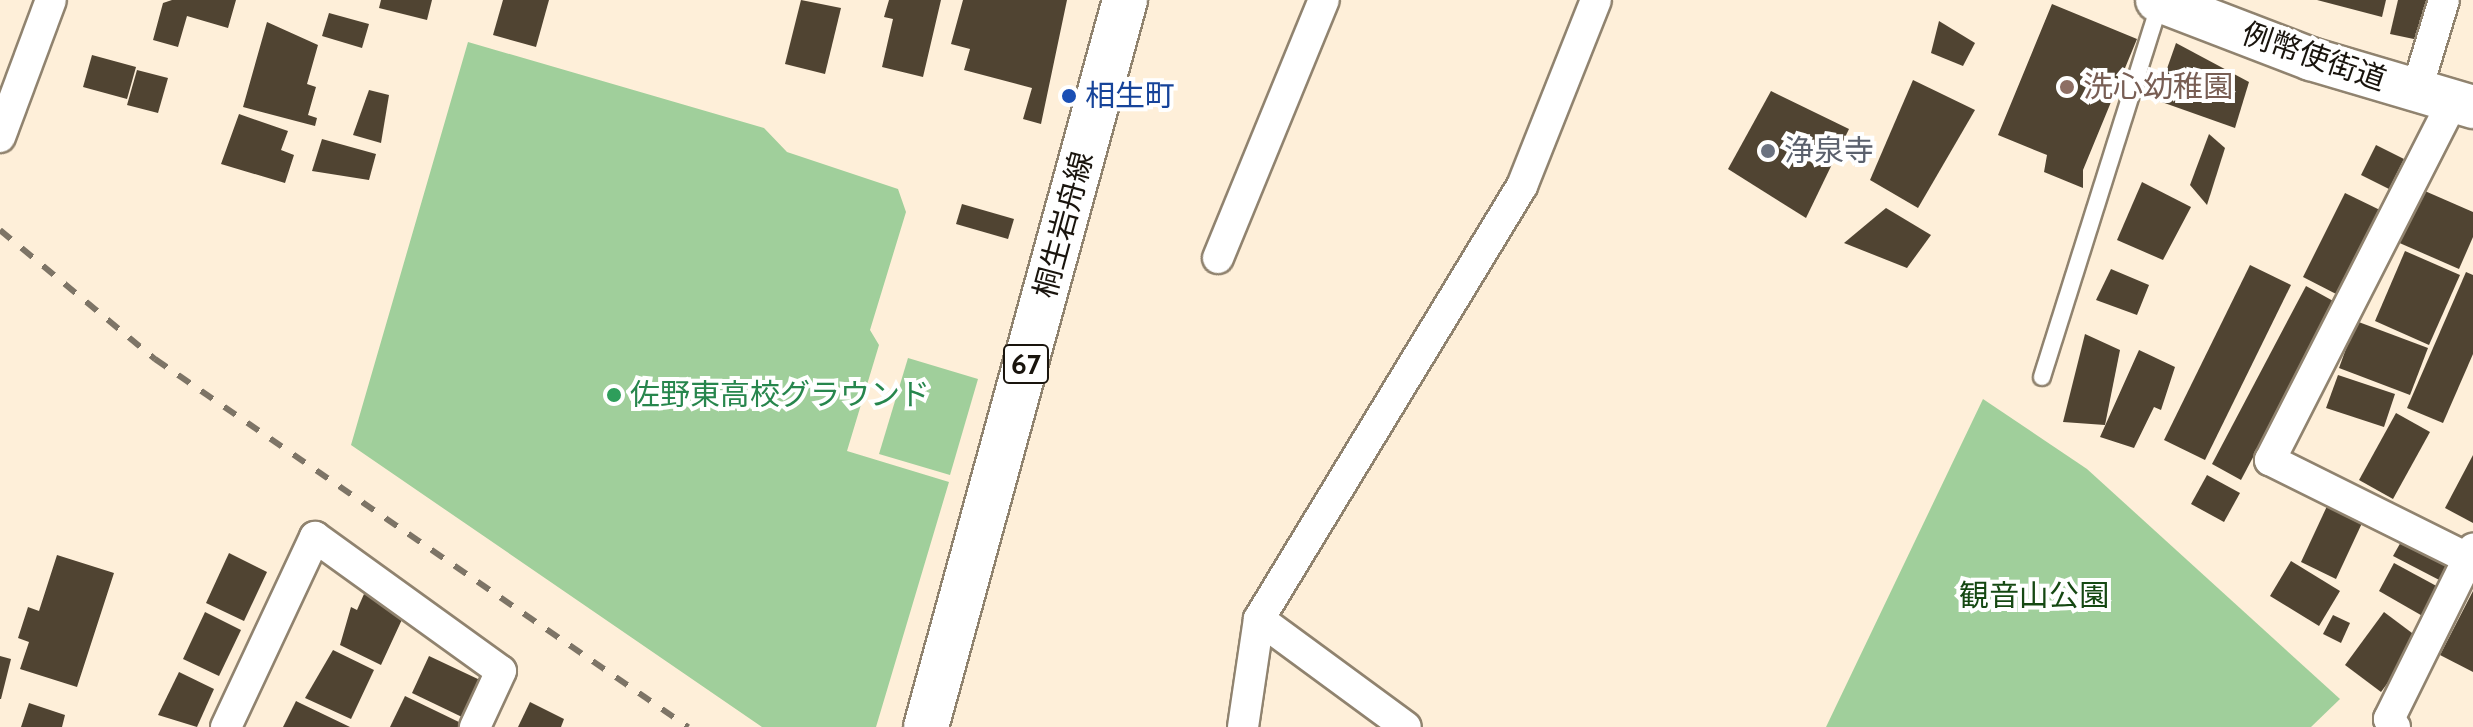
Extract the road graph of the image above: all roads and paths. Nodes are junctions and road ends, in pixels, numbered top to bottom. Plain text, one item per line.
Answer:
1 (51, 0) edge
2 (1125, 0) edge
3 (1324, 0) edge
4 (1596, 0) edge
5 (2444, 0) edge
6 (2159, 1) edge
7 (2447, 101) edge
8 (0, 137) edge
9 (1218, 258) dead end
10 (2042, 377) dead end
11 (2470, 554) edge
12 (1259, 619) junction
13 (226, 727) edge
14 (475, 727) edge
15 (926, 727) edge
16 (1243, 727) edge
17 (1406, 727) edge
18 (2395, 727) edge

1 - 8 street
2 - 15 main road, 桐生岩舟線 / 67
3 - 9 street
4 - 12 street
5 - 7 street
6 - 7 street, 例幣使街道
6 - 10 lane
7 - 11 street
11 - 18 street
12 - 16 street
12 - 17 street
13 - 14 street

